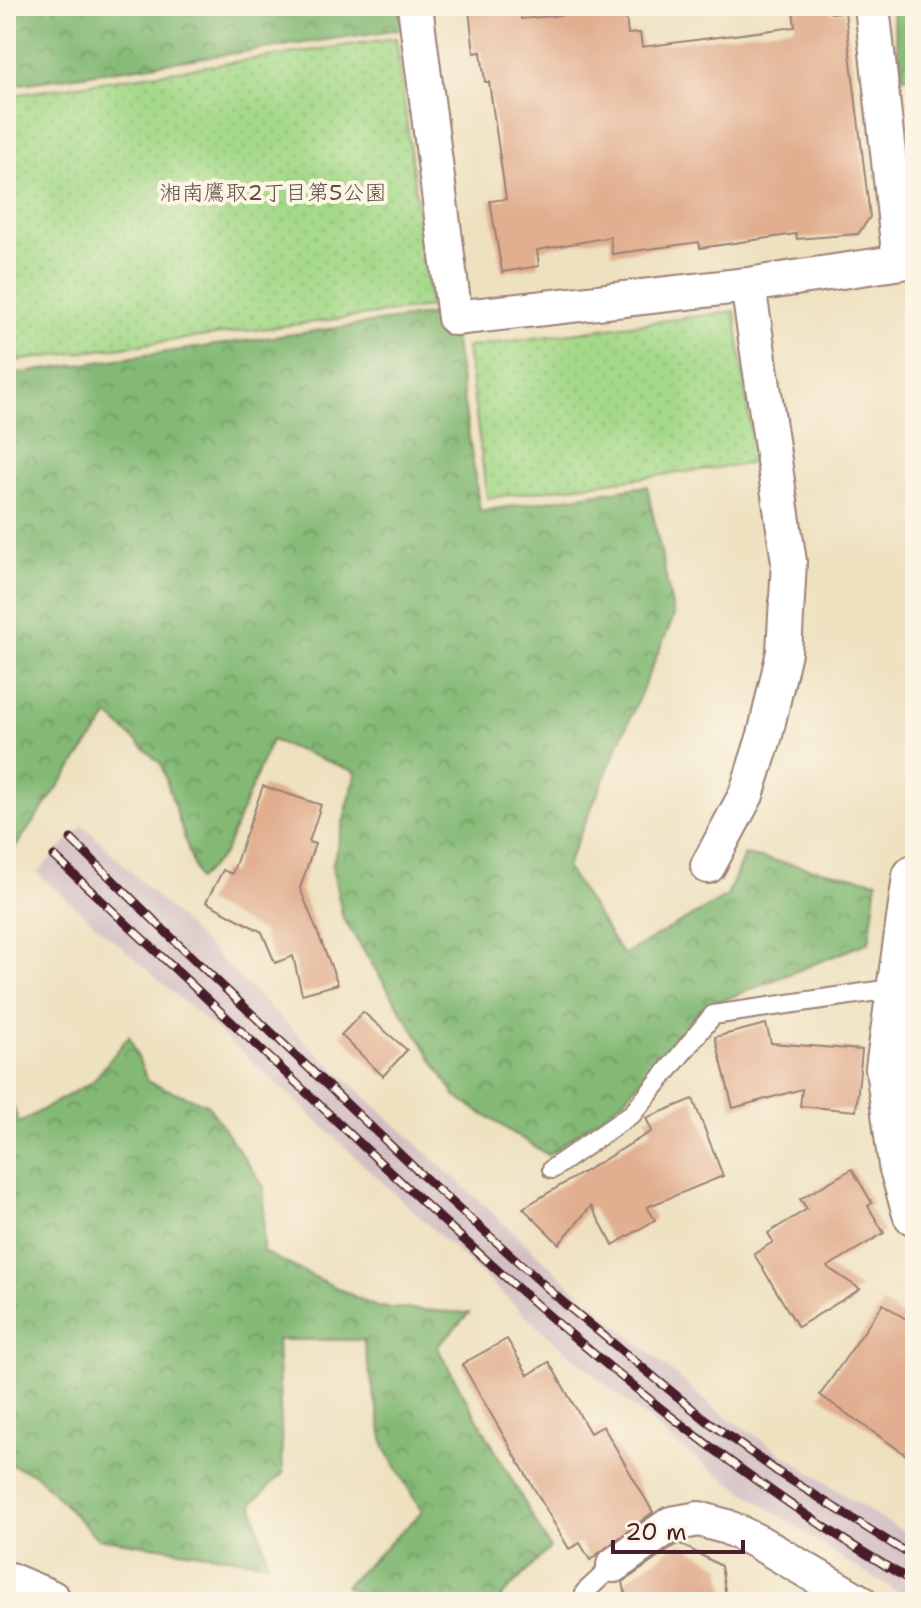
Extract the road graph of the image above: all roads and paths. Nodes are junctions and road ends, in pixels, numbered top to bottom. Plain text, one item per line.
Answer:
1 (415, 6) edge
2 (872, 6) edge
3 (908, 261) edge
4 (748, 285) junction
5 (708, 866) dead end
6 (915, 877) edge
7 (898, 988) junction
8 (552, 1169) dead end
9 (915, 1213) edge
10 (614, 1565) joint
11 (6, 1584) edge
12 (49, 1602) edge
13 (586, 1602) edge
14 (860, 1602) edge

1 - 4 street
2 - 3 street
3 - 4 street
4 - 5 street
6 - 7 main road
7 - 8 lane
7 - 9 main road
10 - 13 lane
10 - 14 street
11 - 12 main road

